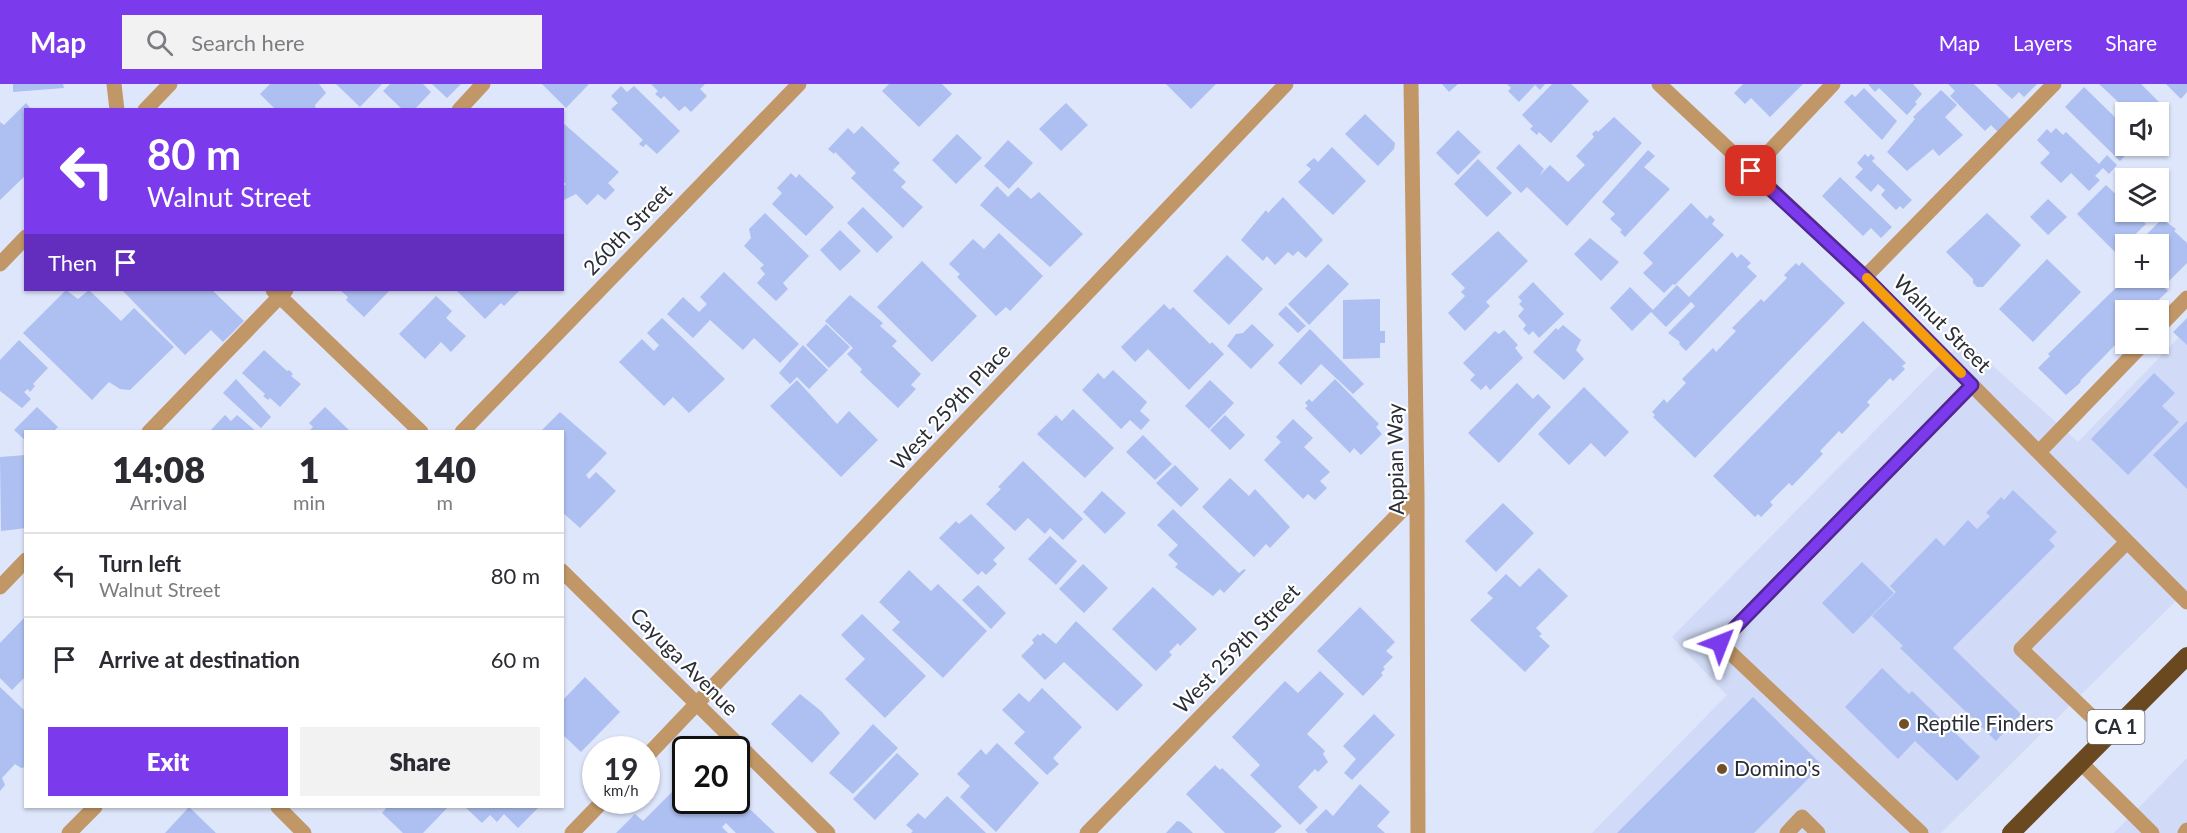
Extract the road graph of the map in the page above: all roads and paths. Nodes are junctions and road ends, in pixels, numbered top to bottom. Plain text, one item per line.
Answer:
1 (114, 84) edge
2 (170, 84) edge
3 (483, 84) edge
4 (799, 84) edge
5 (1286, 84) edge
6 (1411, 84) edge
7 (1659, 84) edge
8 (1833, 84) edge
9 (2054, 84) edge
10 (117, 108) edge
11 (147, 108) edge
12 (461, 108) edge
13 (1751, 171) junction
14 (24, 239) edge
15 (0, 264) edge
16 (1865, 277) junction
17 (280, 292) edge
18 (2187, 298) edge
19 (2169, 317) edge
20 (2133, 354) edge
21 (1972, 385) junction
22 (151, 430) edge
23 (419, 430) edge
24 (464, 430) edge
25 (2039, 452) junction
26 (1417, 495) junction
27 (2127, 542) junction
28 (24, 562) edge
29 (564, 573) edge
30 (0, 586) edge
31 (2187, 602) edge
32 (2187, 656) edge
33 (698, 705) junction
34 (2110, 734) junction
35 (660, 743) edge
36 (2080, 762) junction
37 (94, 808) edge
38 (279, 808) edge
39 (590, 814) edge
40 (69, 833) edge
41 (304, 833) edge
42 (572, 833) edge
43 (828, 833) edge
44 (1087, 833) edge
45 (1418, 833) edge
46 (1787, 833) edge
47 (1818, 833) edge
48 (1921, 833) edge
49 (2011, 833) edge
50 (2152, 833) edge

1 - 10 street
2 - 11 street
3 - 12 street
4 - 24 street, 260th Street
5 - 33 street, West 259th Place
6 - 26 street, Appian Way
7 - 13 street, Walnut Street
8 - 13 street
9 - 16 street
13 - 16 street, Walnut Street
14 - 15 street
16 - 21 street, Walnut Street
17 - 22 street
17 - 23 street
18 - 19 street
20 - 25 street
21 - 25 street, Walnut Street
21 - 48 street
25 - 27 street, Walnut Street
26 - 44 street, West 259th Street
26 - 45 street, Appian Way
27 - 31 street, Walnut Street
27 - 34 street
28 - 30 street
29 - 33 street, Cayuga Avenue
32 - 34 highway, CA 1
33 - 35 street, West 259th Place
33 - 43 street, Cayuga Avenue
34 - 36 highway, CA 1
36 - 49 highway, CA 1
36 - 50 street
37 - 40 street
38 - 41 street
39 - 42 street
46 - 47 street

